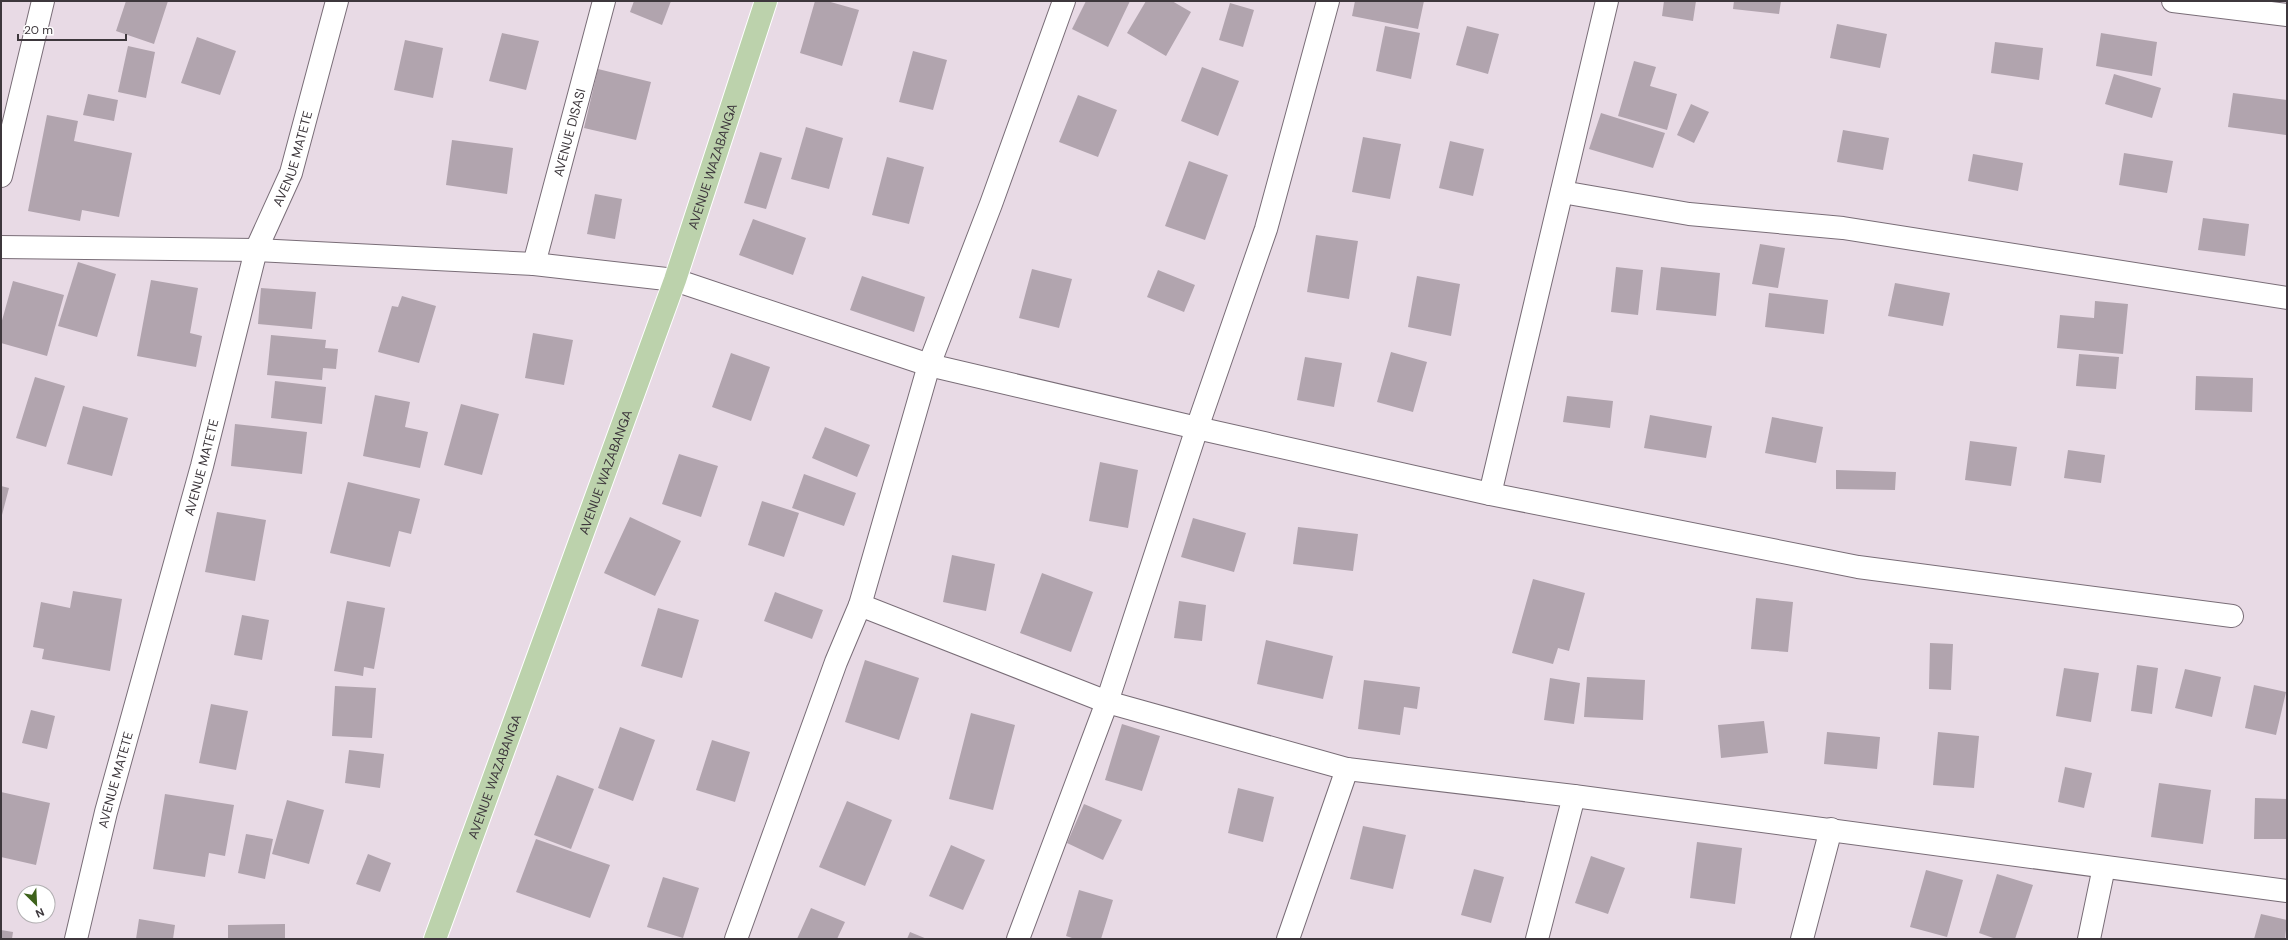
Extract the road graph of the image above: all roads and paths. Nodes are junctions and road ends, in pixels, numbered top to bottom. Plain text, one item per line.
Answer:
1 (43, 1) edge
2 (337, 1) edge
3 (604, 1) edge
4 (766, 1) edge
5 (1064, 1) edge
6 (1328, 1) edge
7 (1606, 1) edge
8 (2174, 1) edge
9 (2287, 15) edge
10 (1, 176) edge
11 (1562, 192) junction
12 (1, 247) edge
13 (256, 250) junction
14 (534, 264) junction
15 (675, 280) junction
16 (2287, 298) edge
17 (929, 365) junction
18 (1197, 428) junction
19 (1490, 494) junction
20 (860, 605) junction
21 (2232, 616) dead end
22 (1107, 702) junction
23 (1347, 769) junction
24 (1574, 796) junction
25 (1831, 830) junction
26 (2104, 866) junction
27 (2287, 891) edge
28 (76, 939) edge
29 (435, 939) edge
30 (736, 939) edge
31 (1018, 939) edge
32 (1288, 939) edge
33 (1537, 939) edge
34 (1802, 939) edge
35 (2089, 939) edge

1 - 10 street
2 - 13 street, AVENUE MATETE
3 - 14 street, AVENUE DISASI
4 - 15 main road, AVENUE WAZABANGA
5 - 17 street
6 - 18 street
7 - 11 street
8 - 9 street
11 - 16 street
11 - 19 street
12 - 13 street
13 - 14 street
13 - 28 street, AVENUE MATETE
14 - 15 street
15 - 17 street
15 - 29 main road, AVENUE WAZABANGA
17 - 18 street
17 - 20 street
18 - 19 street
18 - 22 street
19 - 21 street
20 - 22 street
20 - 30 street
22 - 23 street
22 - 31 street
23 - 24 street
23 - 32 street
24 - 25 street
24 - 33 street
25 - 26 street
25 - 34 street
26 - 27 street
26 - 35 street

